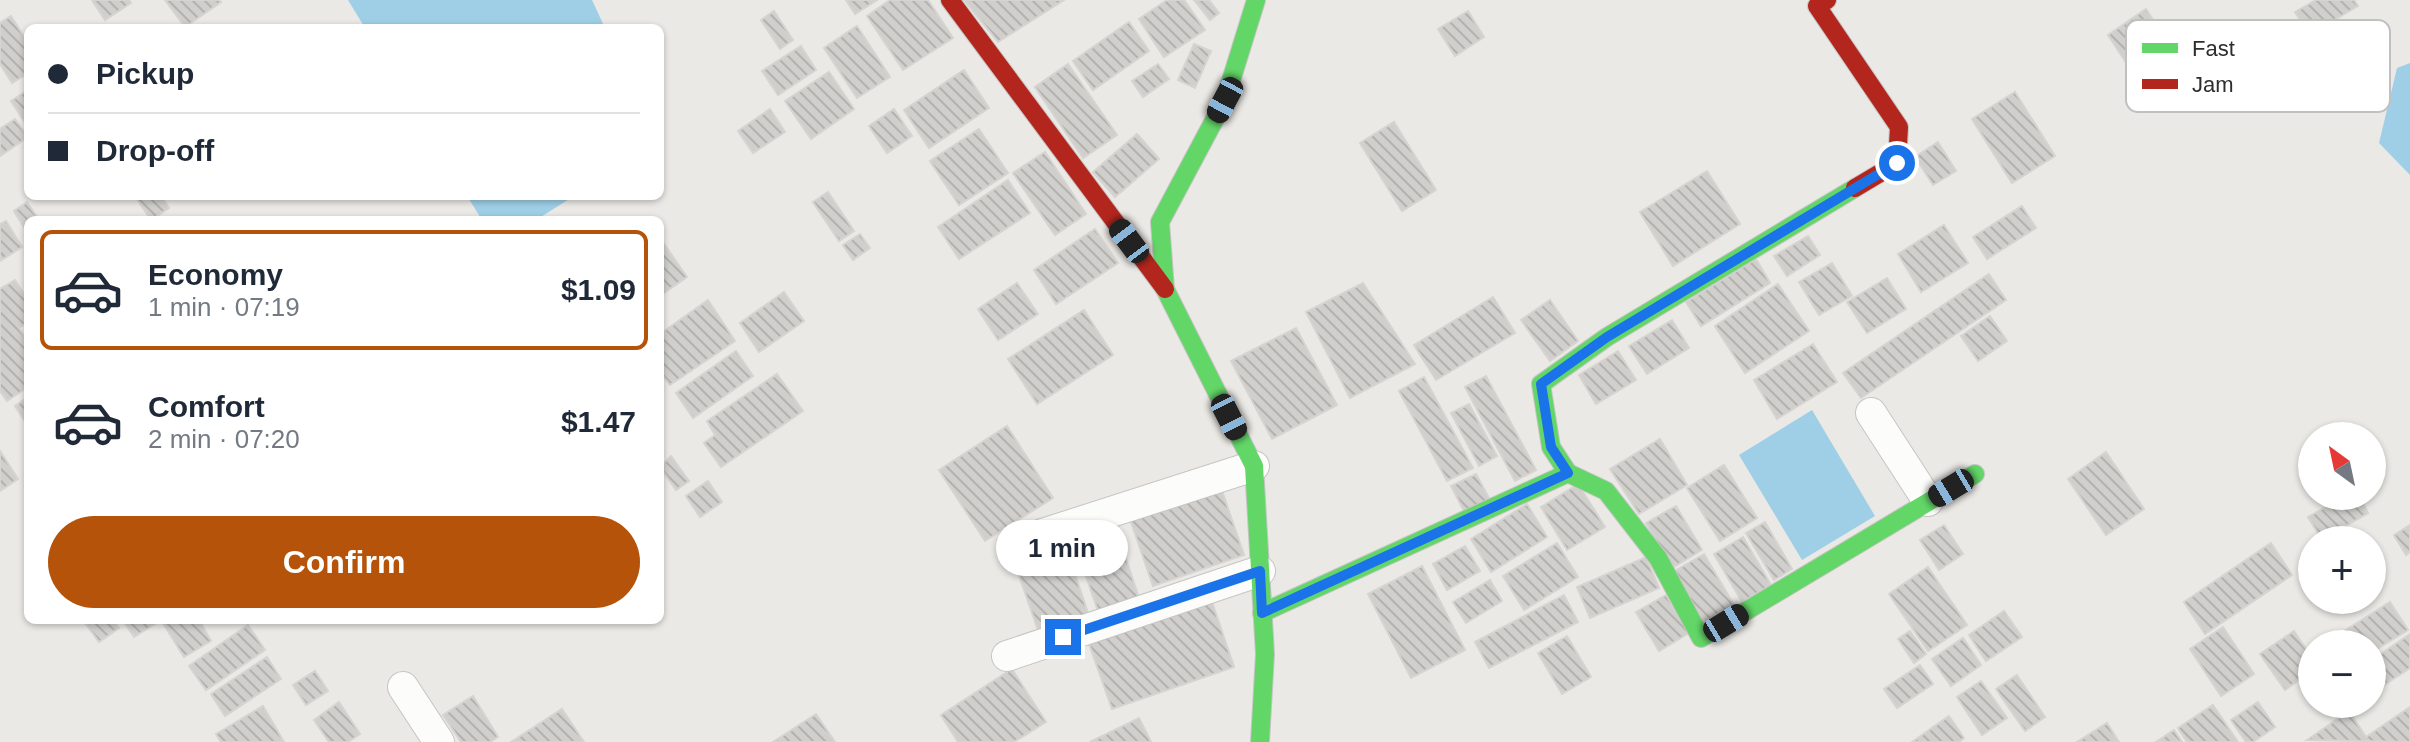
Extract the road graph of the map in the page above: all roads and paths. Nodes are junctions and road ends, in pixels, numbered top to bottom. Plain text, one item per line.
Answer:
1 (950, 0) edge
2 (1256, 0) edge
3 (1827, 0) edge
4 (1165, 289) junction
5 (1871, 413) dead end
6 (1254, 466) junction
7 (1568, 473) junction
8 (1975, 474) dead end
9 (1928, 501) junction
10 (1027, 539) dead end
11 (1260, 571) junction
12 (1262, 613) junction
13 (1007, 656) dead end
14 (403, 687) dead end
15 (439, 742) edge
16 (1260, 742) edge

1 - 4 street
2 - 4 street
3 - 7 street
4 - 6 street
5 - 9 street
6 - 10 street
6 - 11 street
7 - 9 street
7 - 12 street
8 - 9 street
11 - 12 street
11 - 13 street
12 - 16 street
14 - 15 street

